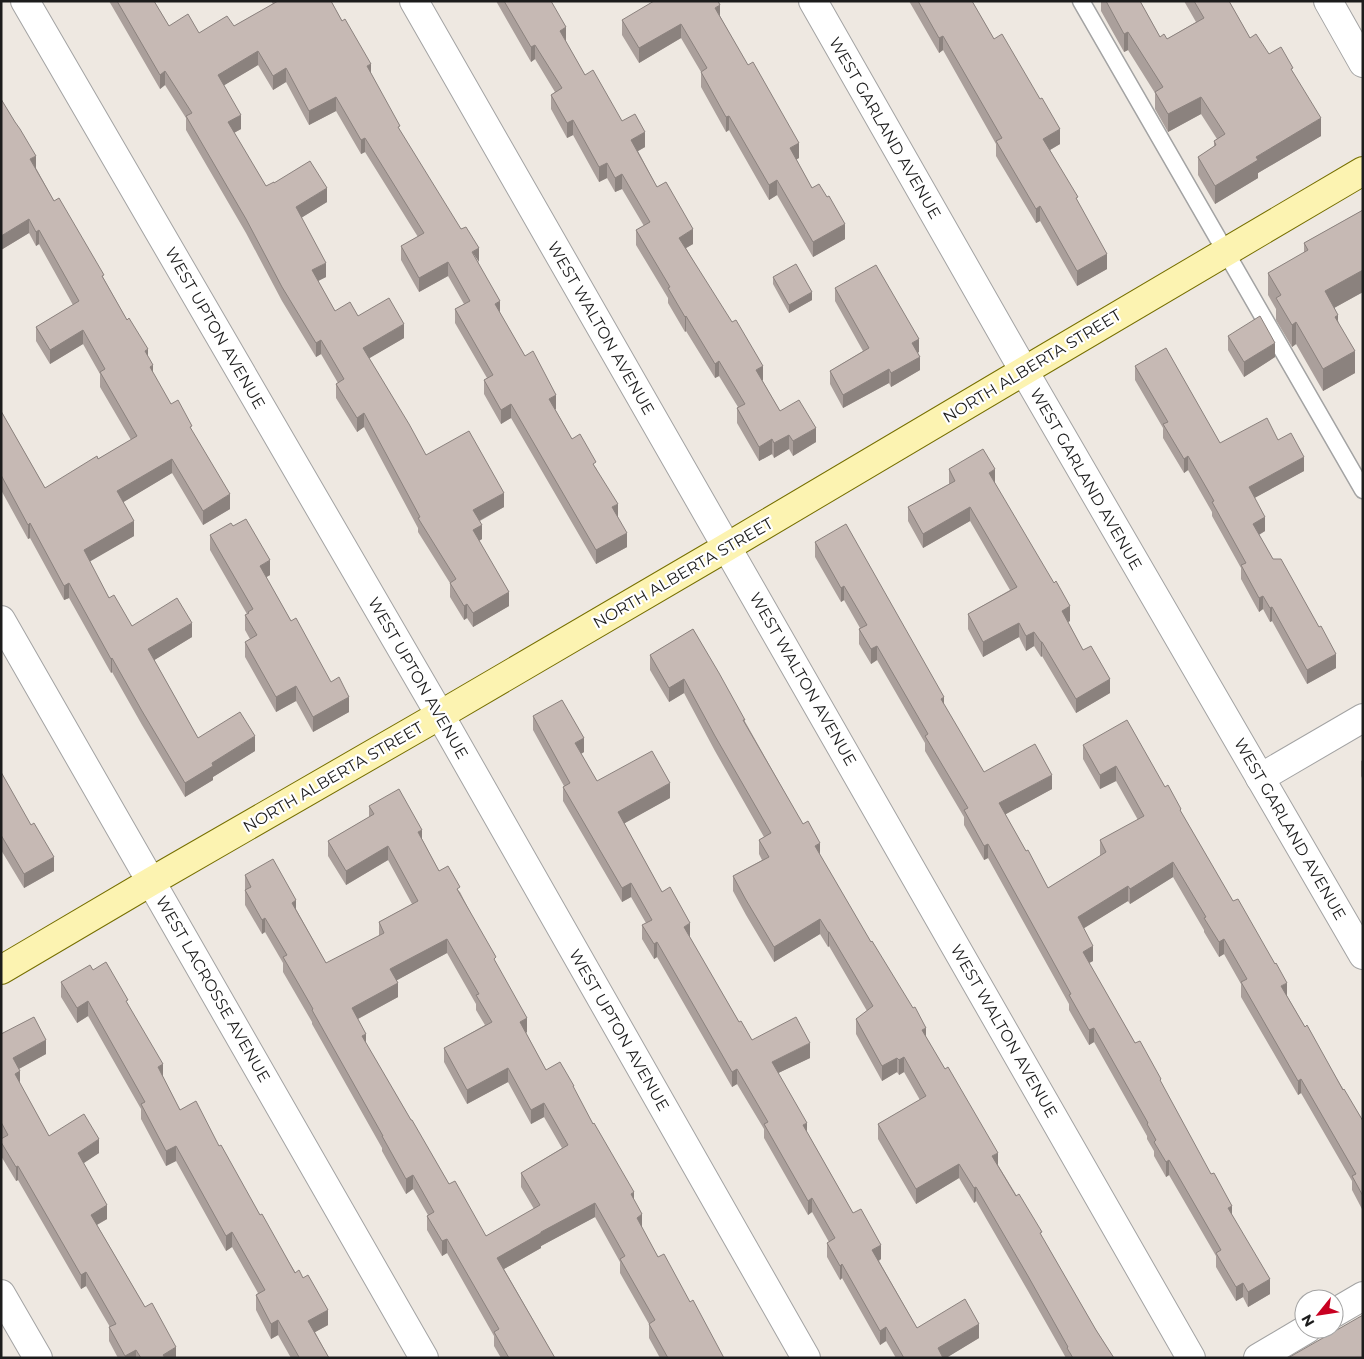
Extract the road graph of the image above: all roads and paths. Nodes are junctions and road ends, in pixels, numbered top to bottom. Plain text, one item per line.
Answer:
1 (25, 1) edge
2 (414, 1) edge
3 (813, 1) edge
4 (1081, 1) edge
5 (1328, 1) edge
6 (1363, 63) edge
7 (1363, 171) edge
8 (1226, 251) junction
9 (1024, 371) junction
10 (1363, 490) edge
11 (727, 547) junction
12 (1, 620) edge
13 (440, 715) junction
14 (1363, 718) edge
15 (1260, 778) junction
16 (152, 881) junction
17 (1363, 955) edge
18 (1, 970) edge
19 (1, 1294) edge
20 (1363, 1296) edge
21 (1344, 1307) edge
22 (1294, 1337) edge
23 (38, 1358) edge
24 (424, 1358) edge
25 (806, 1358) edge
26 (1191, 1358) edge
27 (1258, 1358) edge

1 - 13 street, WEST UPTON AVENUE
2 - 11 street, WEST WALTON AVENUE
3 - 9 street, WEST GARLAND AVENUE
4 - 8 lane
5 - 6 street
7 - 8 main road, NORTH ALBERTA STREET
8 - 9 main road, NORTH ALBERTA STREET
8 - 10 lane
9 - 11 main road, NORTH ALBERTA STREET
9 - 15 street, WEST GARLAND AVENUE
11 - 13 main road, NORTH ALBERTA STREET
11 - 26 street, WEST WALTON AVENUE
12 - 16 street, WEST LACROSSE AVENUE
13 - 16 main road, NORTH ALBERTA STREET
13 - 25 street, WEST UPTON AVENUE
14 - 15 street
15 - 17 street, WEST GARLAND AVENUE
16 - 18 main road, NORTH ALBERTA STREET
16 - 24 street, WEST LACROSSE AVENUE
19 - 23 street
20 - 21 street
22 - 27 street

